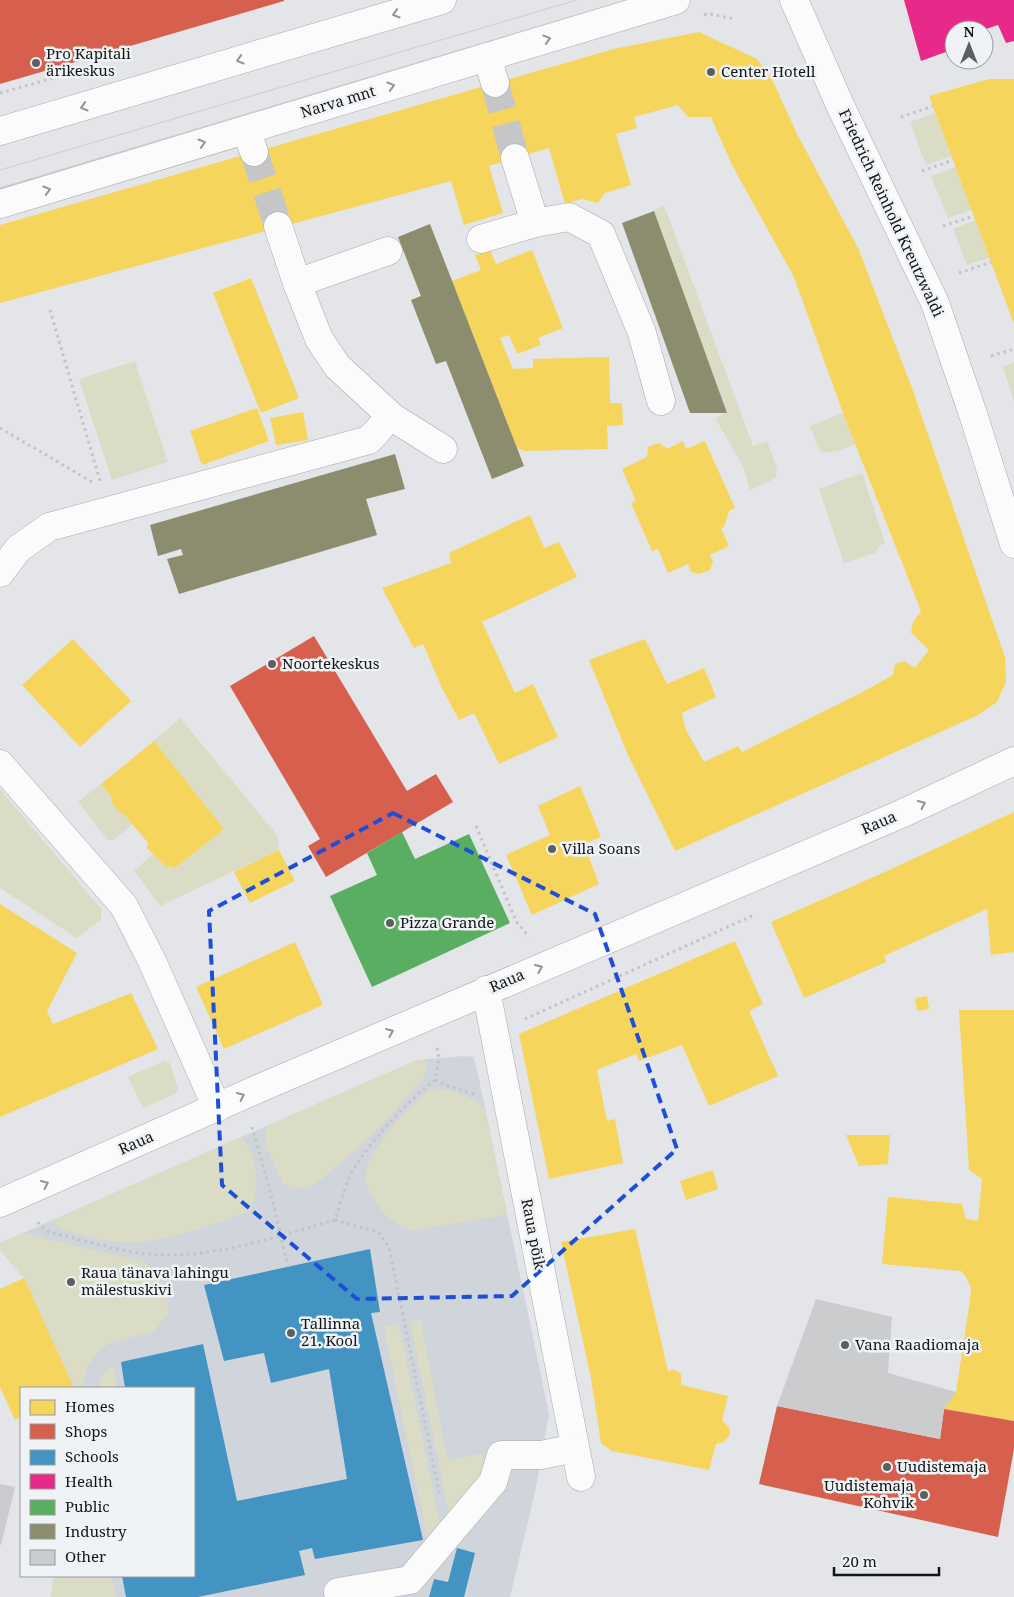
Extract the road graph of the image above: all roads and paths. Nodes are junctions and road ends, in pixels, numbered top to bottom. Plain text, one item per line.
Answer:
1 (442, 0) edge
2 (676, 0) edge
3 (794, 0) edge
4 (487, 57) junction
5 (495, 83) tunnel mouth
6 (933, 106) dead end
7 (901, 116) dead end
8 (0, 132) edge
9 (515, 158) tunnel mouth
10 (953, 160) dead end
11 (922, 171) dead end
12 (0, 204) edge
13 (974, 216) dead end
14 (536, 223) junction
15 (278, 226) tunnel mouth
16 (942, 226) dead end
17 (481, 239) dead end
18 (388, 251) dead end
19 (991, 262) dead end
20 (960, 273) dead end
21 (297, 283) junction
22 (50, 310) dead end
23 (1014, 349) edge
24 (991, 356) dead end
25 (661, 401) dead end
26 (0, 428) edge
27 (380, 428) dead end
28 (443, 449) dead end
29 (1014, 544) edge
30 (0, 574) edge
31 (1014, 761) edge
32 (0, 764) edge
33 (476, 826) dead end
34 (531, 940) dead end
35 (486, 990) junction
36 (436, 1047) dead end
37 (435, 1080) junction
38 (505, 1088) junction
39 (217, 1108) junction
40 (252, 1127) dead end
41 (0, 1203) edge
42 (335, 1220) junction
43 (38, 1222) dead end
44 (282, 1235) junction
45 (288, 1267) dead end
46 (575, 1448) junction
47 (581, 1477) dead end
48 (453, 1530) junction
49 (338, 1592) dead end

1 -> 8 street
4 -> 2 street, Narva mnt
3 - 29 street, Friedrich Reinhold Kreutzwaldi
4 - 5 street
12 -> 4 street, Narva mnt
6 - 7 path
9 - 14 street
10 - 11 path
13 - 16 path
14 - 17 street
14 - 25 street
15 - 21 street
18 - 21 street
19 - 20 path
21 - 28 street
22 - 26 path
23 - 24 path
27 - 30 street
35 -> 31 street, Raua
32 - 39 street
33 - 34 path
35 - 38 street, Raua põik
39 -> 35 street, Raua
36 - 37 path
37 - 38 path
37 - 42 path
38 - 46 street, Raua põik
41 -> 39 street, Raua
40 - 44 path
42 - 44 path
42 - 48 path
43 - 44 path
44 - 45 path
46 - 47 street, Raua põik
46 - 48 street
48 - 49 street

